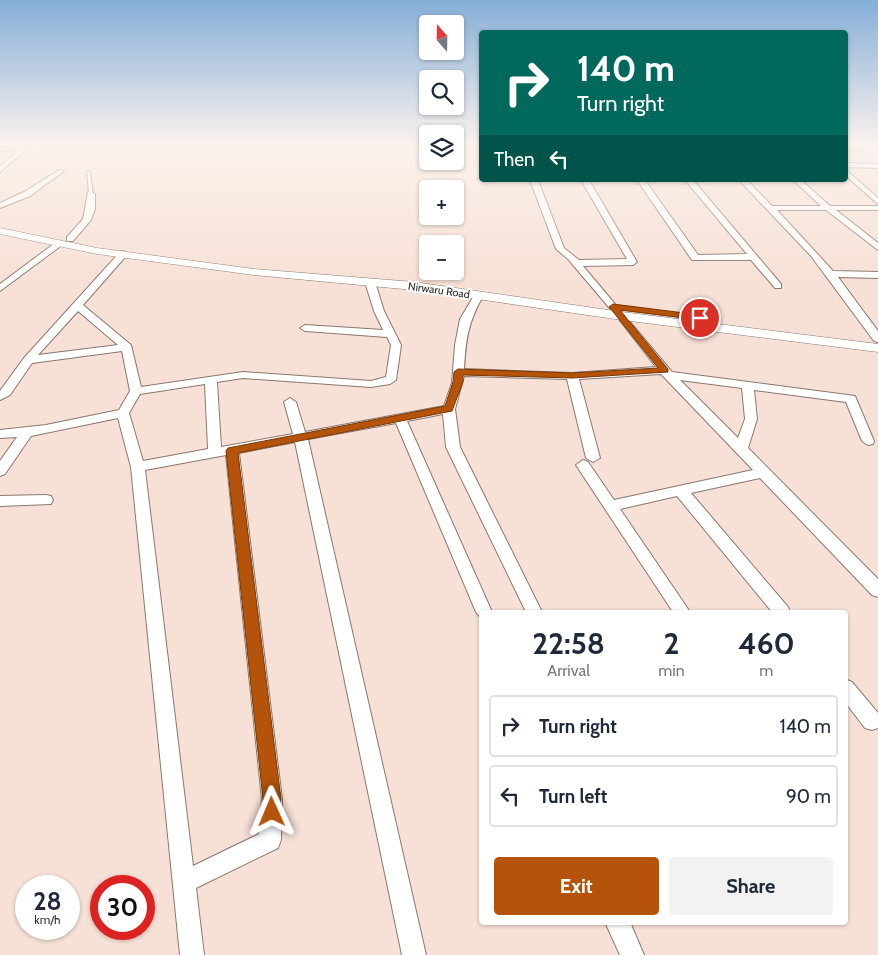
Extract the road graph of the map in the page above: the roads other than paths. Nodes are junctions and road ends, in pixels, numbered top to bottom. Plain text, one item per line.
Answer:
1 (35, 189) edge
2 (90, 189) edge
3 (537, 189) edge
4 (590, 189) edge
5 (647, 189) edge
6 (696, 189) edge
7 (751, 189) edge
8 (806, 189) edge
9 (864, 189) edge
10 (91, 194) joint
11 (878, 202) edge
12 (0, 206) edge
13 (770, 208) junction
14 (828, 208) junction
15 (878, 208) edge
16 (0, 222) edge
17 (0, 231) edge
18 (64, 242) junction
19 (878, 247) edge
20 (123, 254) junction
21 (754, 258) junction
22 (576, 263) junction
23 (831, 274) junction
24 (878, 275) edge
25 (370, 282) junction
26 (778, 286) dead end
27 (0, 288) edge
28 (478, 296) junction
29 (78, 306) junction
30 (617, 311) junction
31 (305, 328) dead end
32 (390, 334) junction
33 (878, 339) edge
34 (128, 347) junction
35 (878, 348) edge
36 (28, 360) junction
37 (458, 372) junction
38 (667, 373) junction
39 (572, 376) junction
40 (212, 380) junction
41 (748, 386) junction
42 (136, 391) junction
43 (0, 396) edge
44 (290, 402) dead end
45 (449, 409) junction
46 (123, 413) junction
47 (400, 418) junction
48 (27, 432) junction
49 (0, 434) edge
50 (301, 438) junction
51 (868, 441) dead end
52 (741, 449) junction
53 (223, 452) junction
54 (138, 467) junction
55 (0, 471) edge
56 (764, 472) junction
57 (681, 491) junction
58 (46, 500) dead end
59 (0, 501) edge
60 (610, 506) junction
61 (878, 590) edge
62 (483, 610) edge
63 (533, 610) edge
64 (681, 610) edge
65 (780, 610) edge
66 (848, 692) edge
67 (872, 721) dead end
68 (184, 882) junction
69 (192, 955) edge
70 (414, 955) edge

1 - 12 street
2 - 10 lane
3 - 22 street
4 - 22 street
5 - 21 street
6 - 21 street
7 - 13 street
8 - 14 street
9 - 11 street
10 - 18 street
13 - 14 street
13 - 23 street
14 - 15 street
14 - 19 street
16 - 18 street, Nirwaru Road
17 - 18 street, Nirwaru Road
18 - 20 street, Nirwaru Road
18 - 27 street
18 - 30 street, Nirwaru Road
20 - 25 street, Nirwaru Road
20 - 29 street
21 - 26 street
22 - 30 street
23 - 24 street
23 - 33 street
25 - 28 street, Nirwaru Road
25 - 32 street
28 - 30 street, Nirwaru Road
28 - 37 street
29 - 34 street
29 - 36 street
30 - 33 street, Nirwaru Road
30 - 35 street, Nirwaru Road
30 - 38 street
31 - 32 street
32 - 40 street
34 - 36 street
34 - 42 street
36 - 43 street
37 - 39 street
37 - 45 street
38 - 39 street
38 - 41 street
38 - 52 street
39 - 60 street
40 - 42 street
40 - 53 street
41 - 51 street
41 - 52 street
42 - 46 street
44 - 50 street
45 - 47 street
45 - 63 street
46 - 48 street
46 - 54 street
47 - 50 street
47 - 62 street
48 - 49 street
48 - 55 street
50 - 53 street
50 - 70 street
52 - 56 street
53 - 54 street
53 - 68 street
54 - 68 street
56 - 57 street
56 - 61 street
57 - 60 street
57 - 65 street
58 - 59 street
60 - 64 street
66 - 67 street
68 - 69 street

